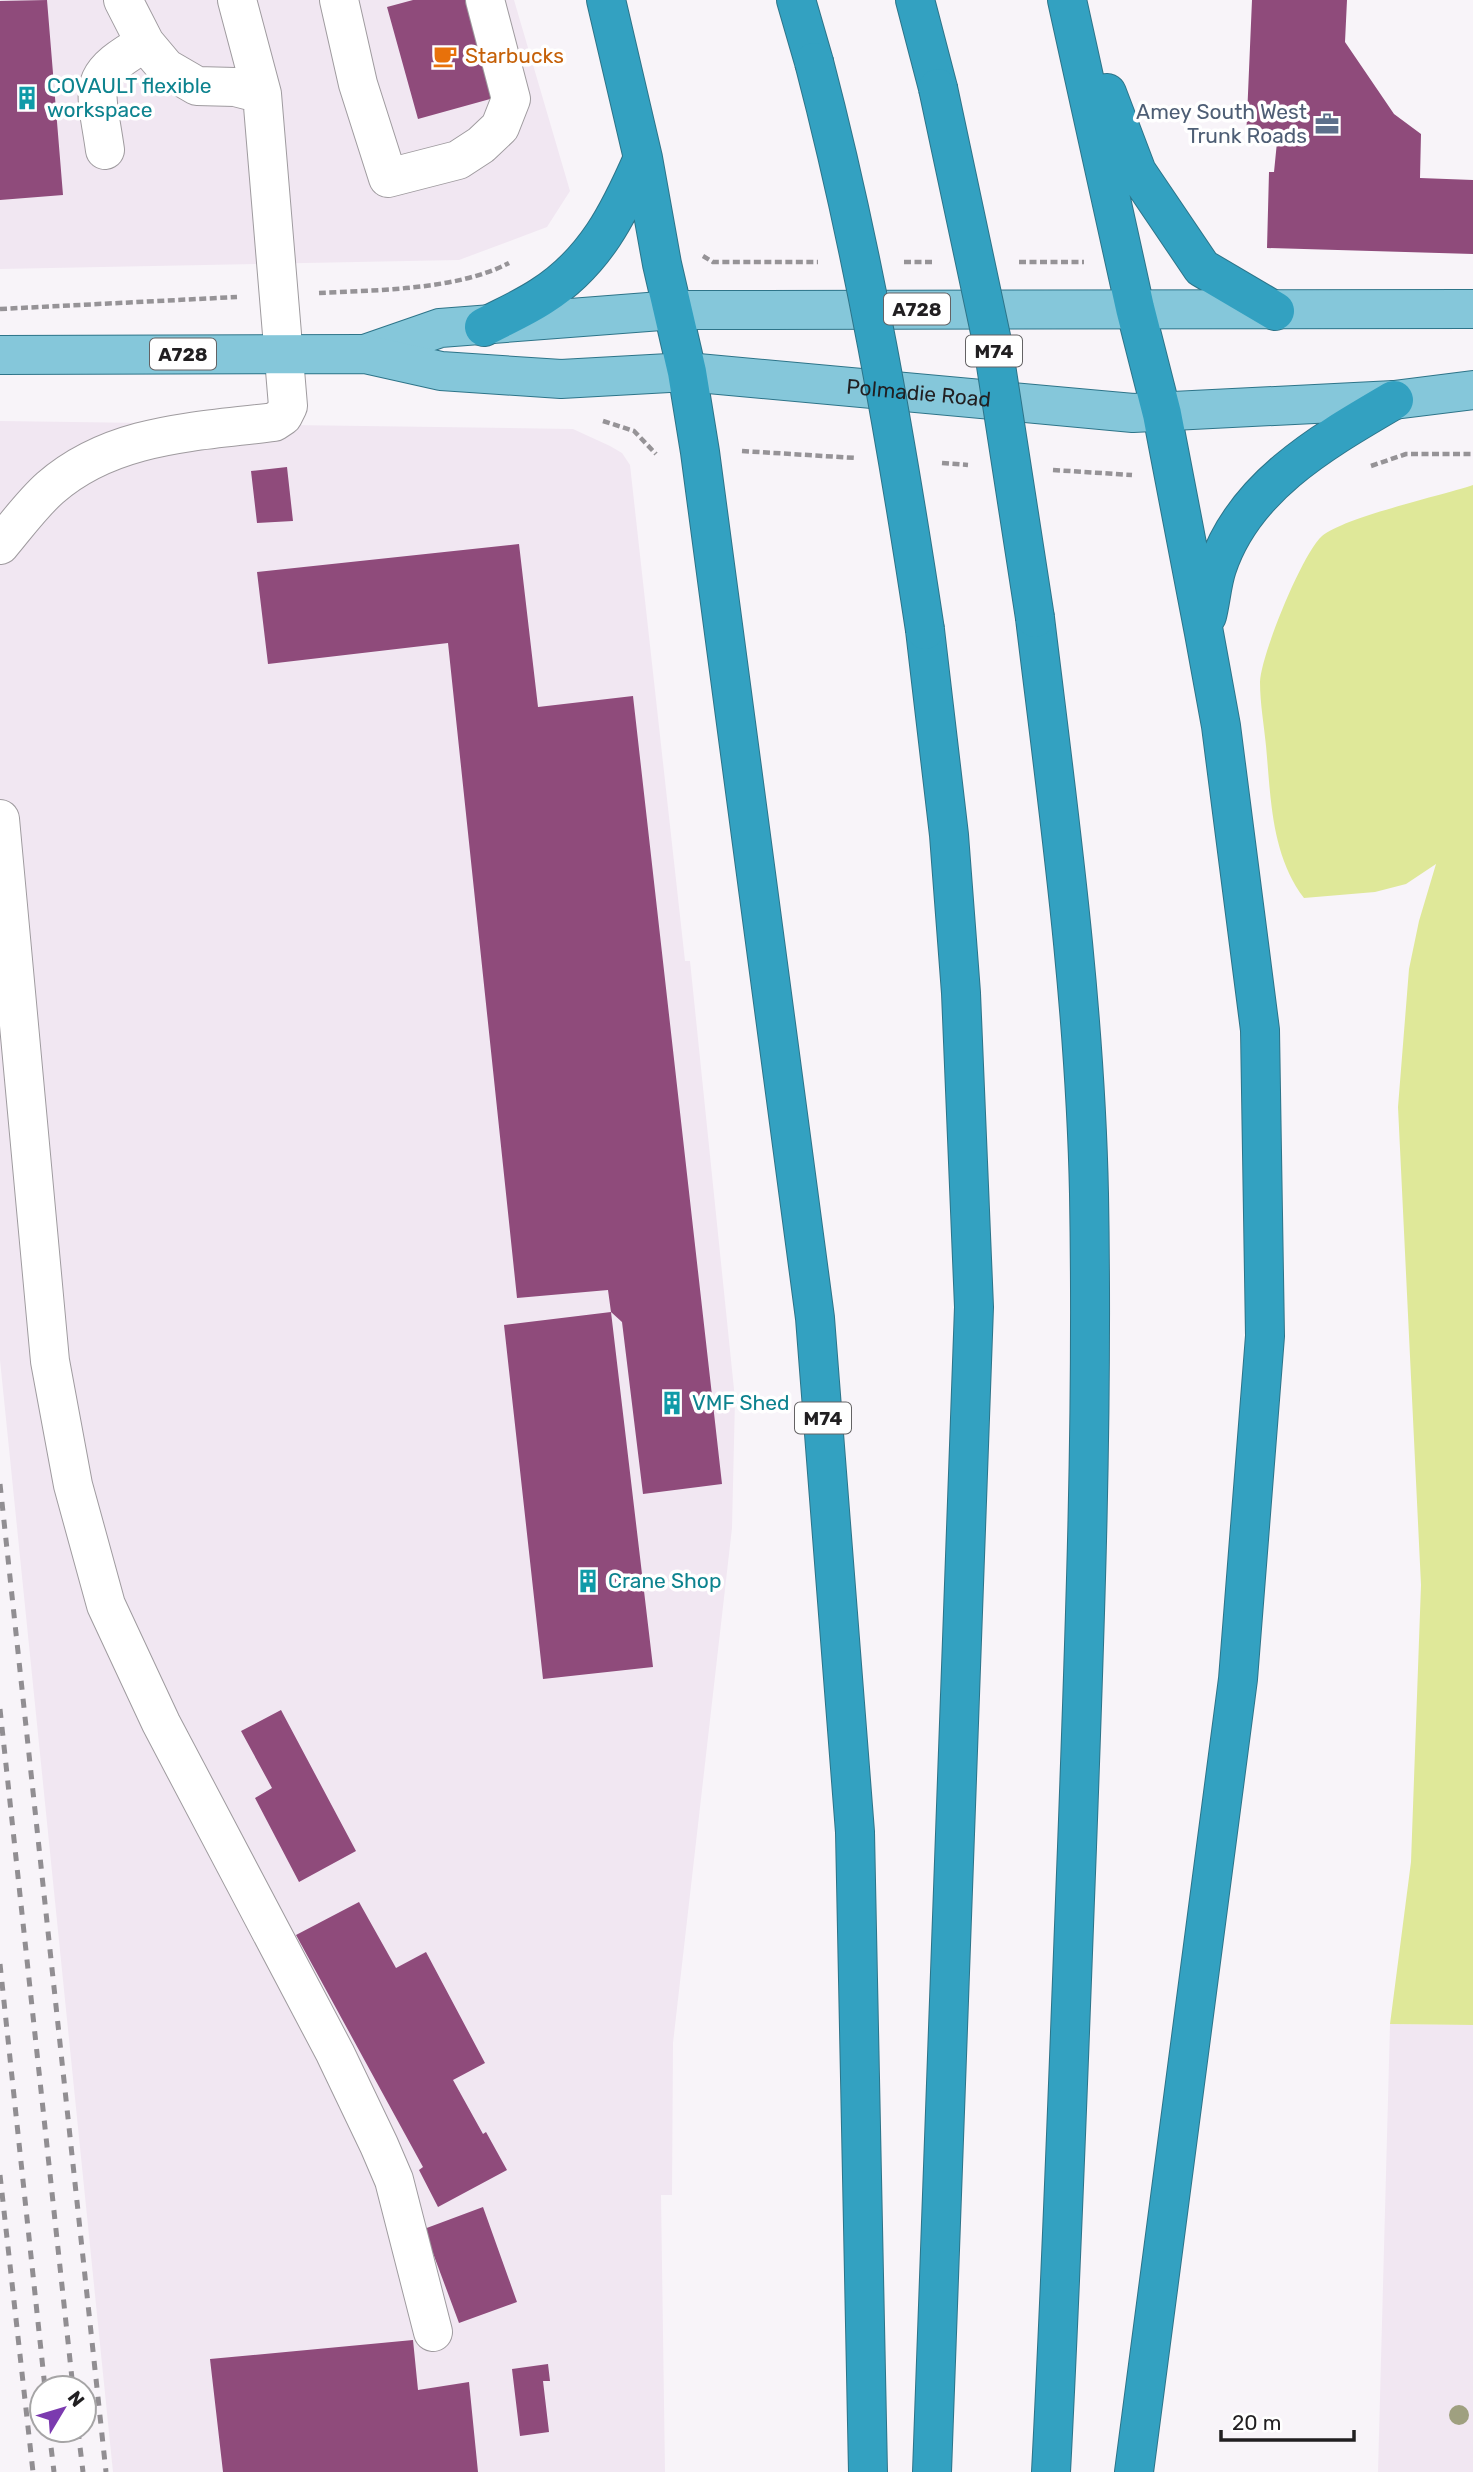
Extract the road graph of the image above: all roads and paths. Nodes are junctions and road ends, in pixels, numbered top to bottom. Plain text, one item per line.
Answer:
1 (123, 0) edge
2 (237, 0) edge
3 (339, 0) edge
4 (485, 0) edge
5 (606, 0) edge
6 (796, 0) edge
7 (915, 0) edge
8 (1069, 0) edge
9 (145, 43) junction
10 (262, 94) junction
11 (105, 150) dead end
12 (643, 158) junction
13 (511, 261) dead end
14 (277, 295) junction
15 (1135, 308) junction
16 (0, 309) edge
17 (1473, 309) edge
18 (674, 310) junction
19 (1275, 311) junction
20 (484, 327) junction
21 (284, 353) junction
22 (365, 354) junction
23 (0, 355) edge
24 (687, 372) junction
25 (1473, 390) edge
26 (1394, 400) junction
27 (1162, 414) junction
28 (0, 545) edge
29 (1204, 633) junction
30 (0, 819) edge
31 (433, 2332) dead end
32 (868, 2472) edge
33 (932, 2472) edge
34 (1051, 2472) edge
35 (1134, 2472) edge

1 - 9 lane
2 - 10 lane
3 - 4 lane
5 - 12 highway, M74
6 - 33 highway, bridge
7 - 34 highway, M74, bridge
8 - 15 highway
8 - 19 highway
9 - 10 lane
9 - 11 lane
10 - 14 lane
12 - 18 highway, M74
12 - 20 highway
13 - 14 path
14 - 16 path
14 - 21 lane
15 - 18 main road, Polmadie Road / A728
15 - 19 main road, Polmadie Road / A728
15 - 27 highway
17 - 19 main road, Polmadie Road / A728
18 - 20 main road, Polmadie Road / A728
18 - 24 highway, M74
20 - 22 main road, Polmadie Road / A728
21 - 22 main road, Polmadie Road / A728
21 - 23 main road, Polmadie Road / A728
21 - 28 lane
22 - 24 main road, Polmadie Road / A728
24 - 27 main road, Polmadie Road / A728
24 - 32 highway, M74
25 - 26 main road, Polmadie Road / A728
26 - 27 main road, Polmadie Road / A728
26 - 29 highway
27 - 29 highway
29 - 35 highway
30 - 31 lane

